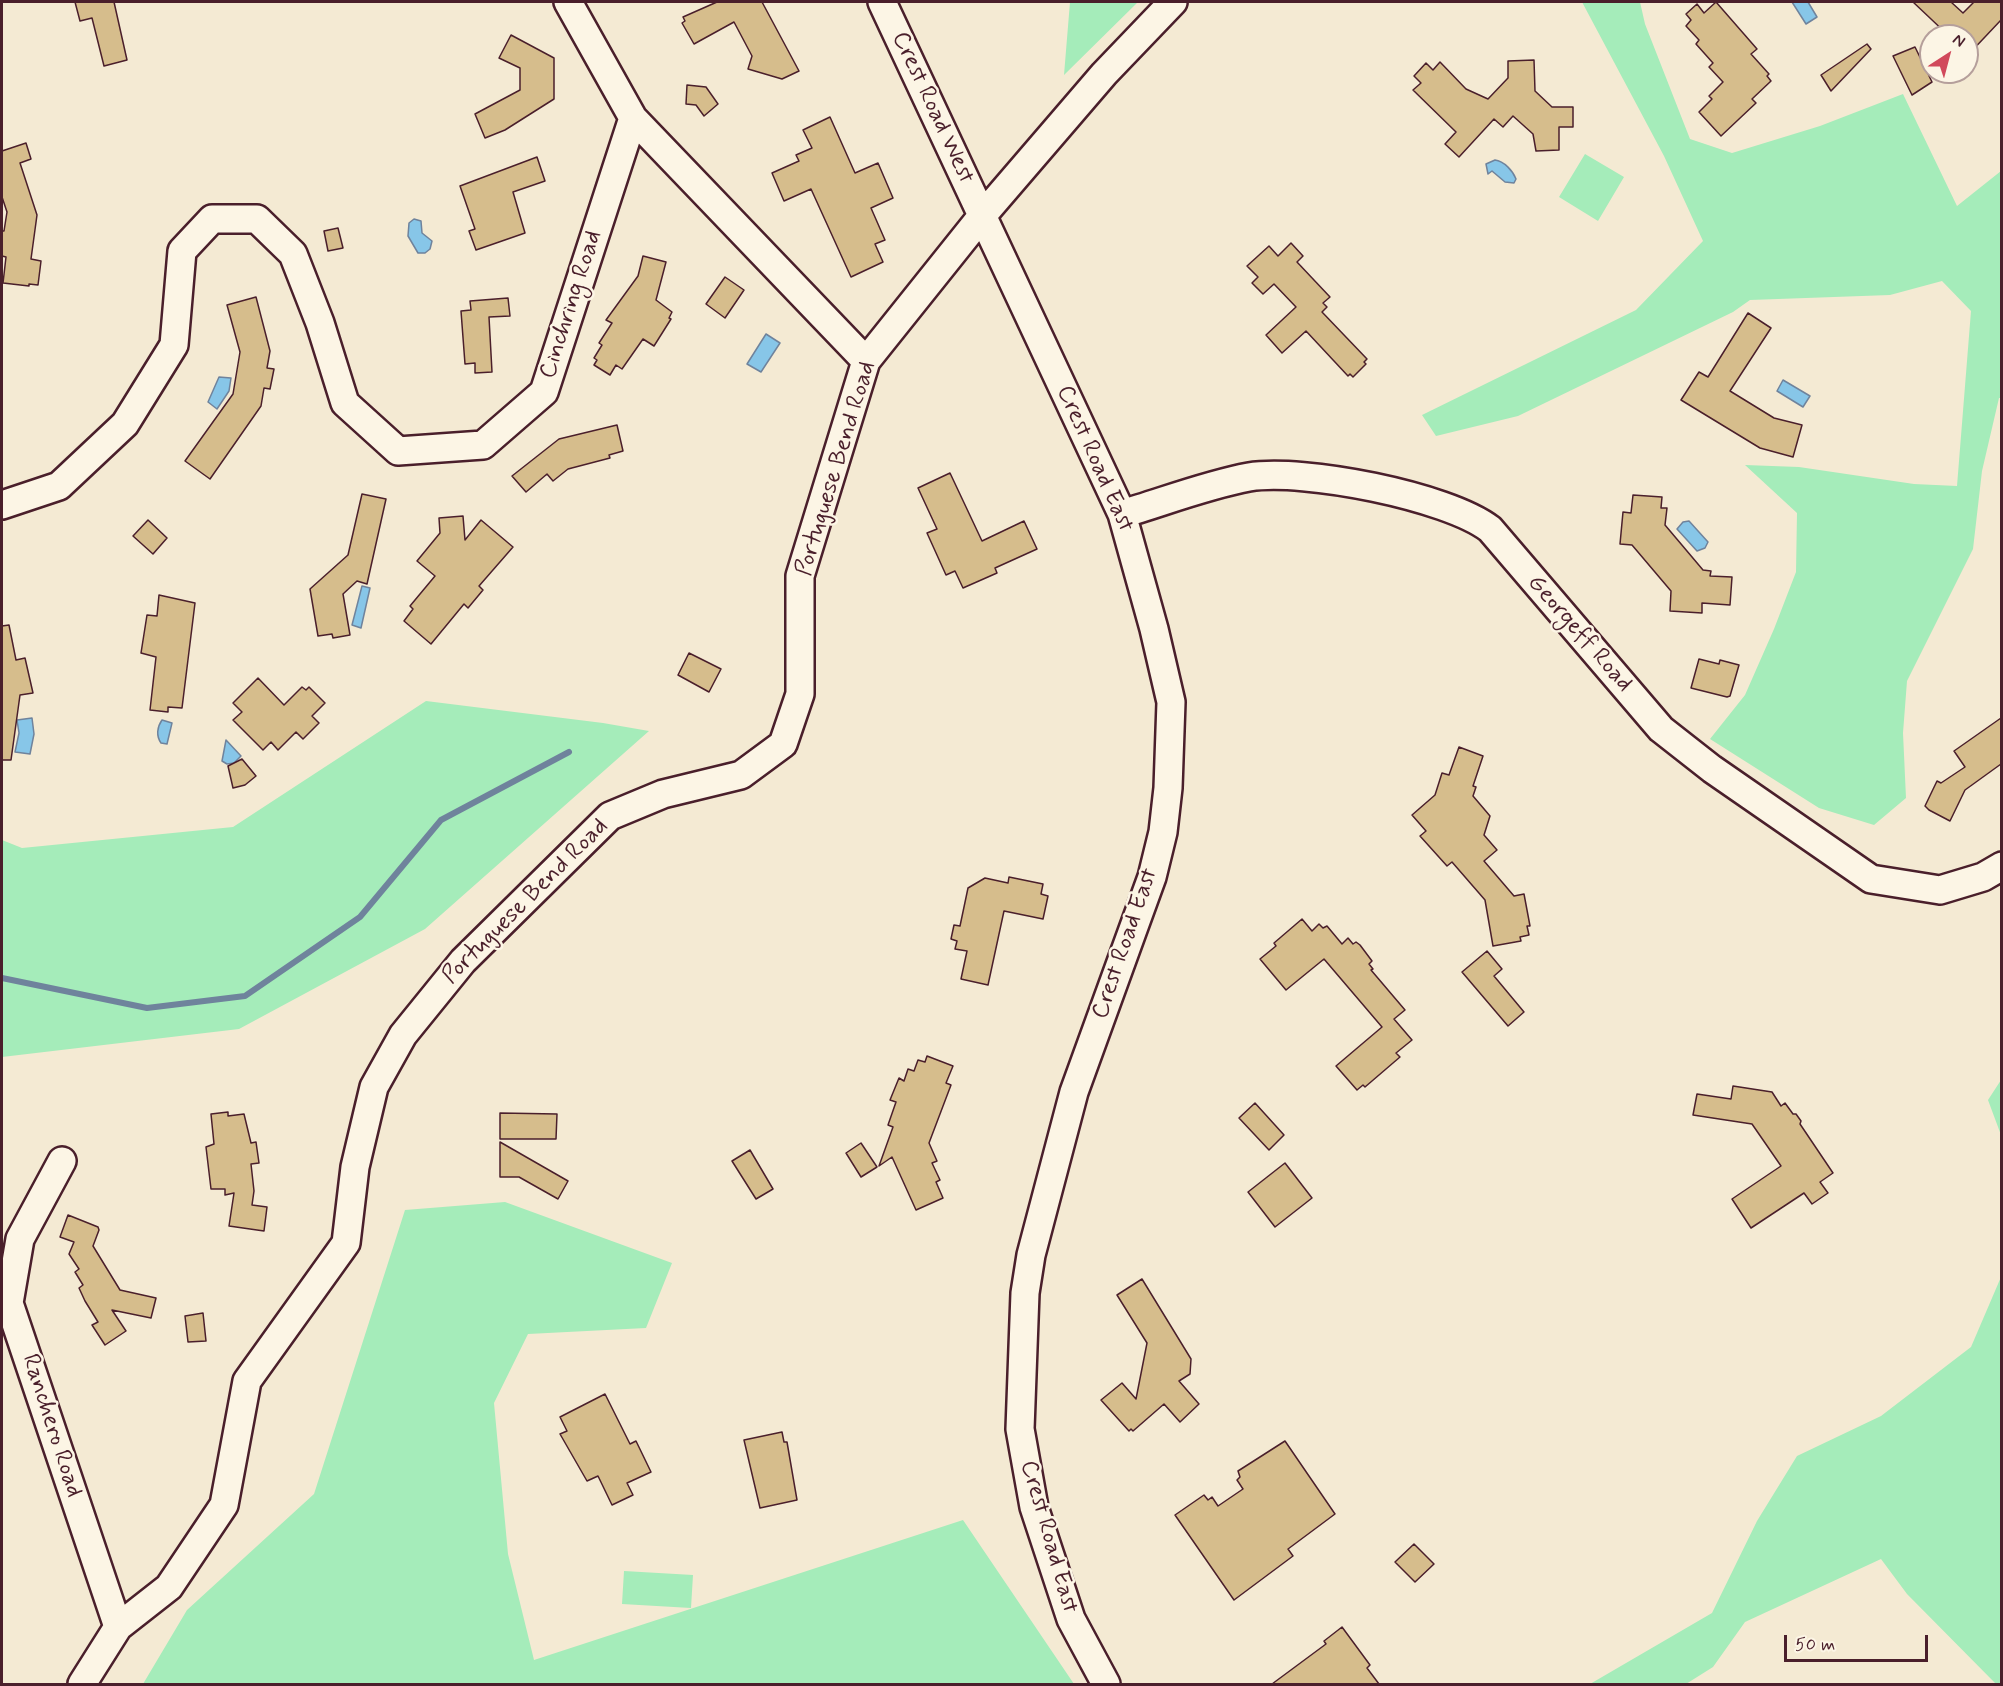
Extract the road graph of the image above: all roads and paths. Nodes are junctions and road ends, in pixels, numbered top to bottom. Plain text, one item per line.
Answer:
1 (568, 2) edge
2 (1173, 2) edge
3 (889, 6) edge
4 (633, 118) junction
5 (982, 216) junction
6 (866, 361) junction
7 (2, 505) edge
8 (1122, 514) junction
9 (2001, 866) edge
10 (62, 1161) dead end
11 (118, 1627) junction
12 (82, 1684) edge
13 (1106, 1684) edge

1 - 4 street
2 - 5 street, Portuguese Bend Road
3 - 5 street, Crest Road West
4 - 6 street
4 - 7 street, Cinchring Road
5 - 6 street, Portuguese Bend Road
5 - 8 street, Crest Road East
6 - 11 street, Portuguese Bend Road
8 - 9 street, Georgeff Road
8 - 13 street, Crest Road East
10 - 11 street, Ranchero Road
11 - 12 street, Portuguese Bend Road

